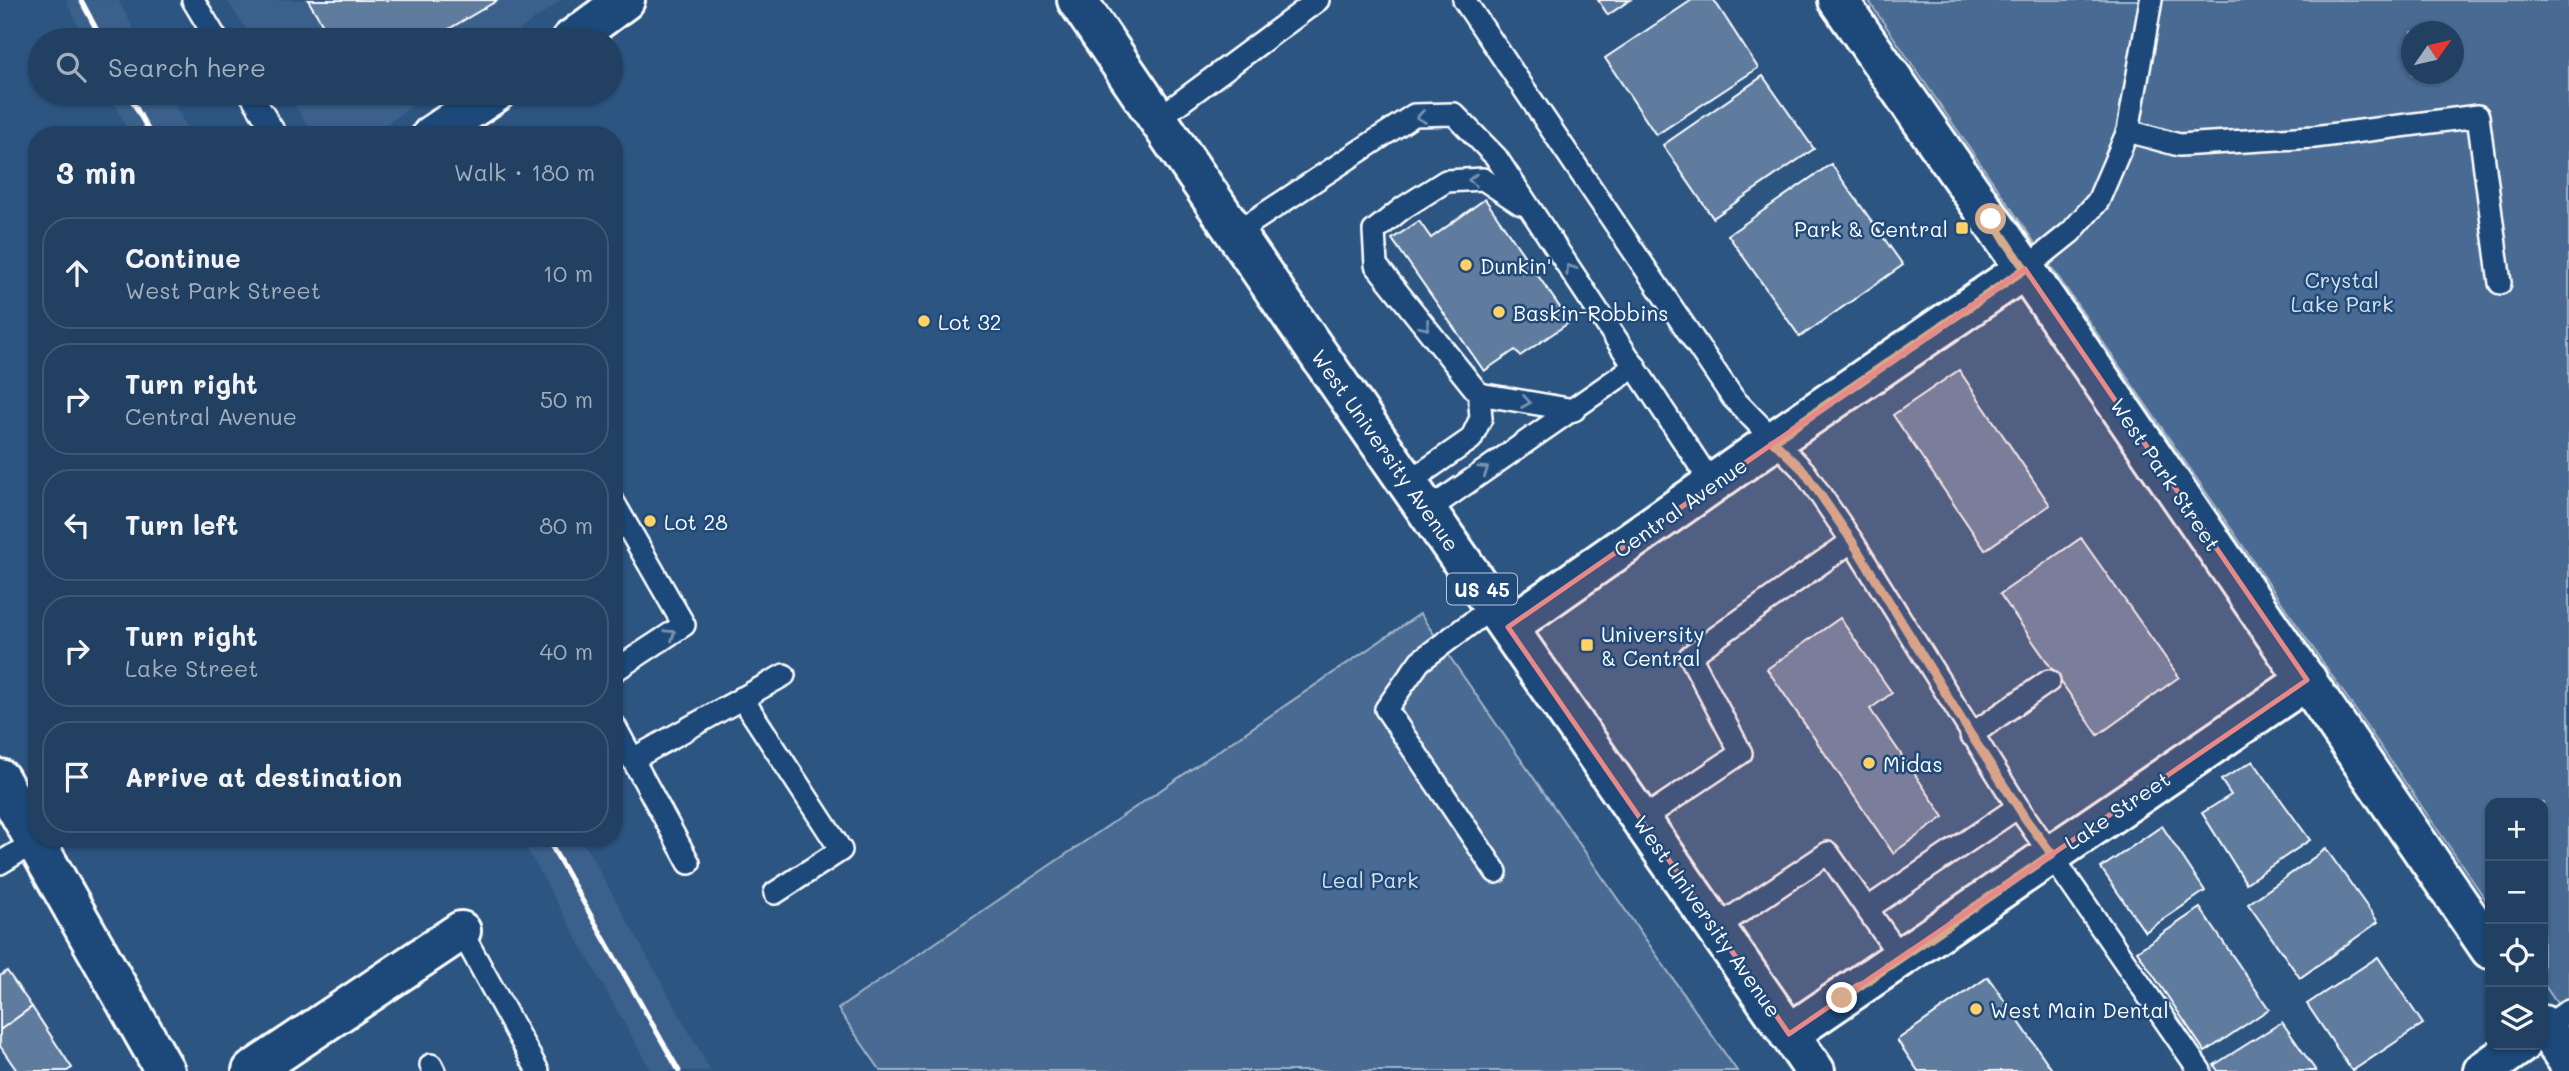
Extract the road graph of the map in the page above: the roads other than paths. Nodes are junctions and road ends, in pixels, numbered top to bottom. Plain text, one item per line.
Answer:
1 (193, 0) edge
2 (625, 0) edge
3 (1077, 0) edge
4 (1318, 0) edge
5 (1464, 0) edge
6 (1838, 0) edge
7 (2151, 0) edge
8 (210, 28) edge
9 (587, 28) edge
10 (257, 105) edge
11 (477, 105) edge
12 (1159, 118) junction
13 (270, 126) edge
14 (446, 126) edge
15 (2128, 131) junction
16 (1532, 211) junction
17 (1237, 232) junction
18 (2025, 269) junction
19 (2500, 283) dead end
20 (1635, 366) junction
21 (1479, 394) junction
22 (1574, 410) junction
23 (1773, 441) junction
24 (1712, 484) junction
25 (1419, 496) junction
26 (623, 519) edge
27 (1852, 541) junction
28 (1501, 616) junction
29 (623, 665) edge
30 (784, 675) dead end
31 (2307, 680) junction
32 (2049, 681) dead end
33 (742, 698) junction
34 (1971, 735) junction
35 (623, 741) edge
36 (633, 760) junction
37 (0, 779) edge
38 (2018, 807) junction
39 (1642, 820) junction
40 (28, 829) edge
41 (28, 846) edge
42 (38, 847) edge
43 (2052, 854) junction
44 (0, 863) edge
45 (689, 863) dead end
46 (1496, 872) dead end
47 (775, 893) dead end
48 (1867, 909) junction
49 (1716, 928) junction
50 (461, 931) joint
51 (2485, 942) edge
52 (1901, 958) junction
53 (2548, 1033) edge
54 (1789, 1034) junction
55 (2512, 1050) edge
56 (2569, 1063) edge
57 (165, 1071) edge
58 (252, 1071) edge
59 (538, 1071) edge
60 (1815, 1071) edge
61 (2200, 1071) edge
62 (2483, 1071) edge

1 - 8 lane
2 - 9 street
3 - 12 street, West University Avenue / US 45
4 - 12 lane
5 - 23 lane
6 - 18 street, West Park Street
7 - 15 lane
10 - 13 lane
11 - 14 street
12 - 17 street, West University Avenue / US 45
15 - 18 lane
15 - 19 lane
16 -> 17 lane
20 -> 16 lane
16 -> 21 lane
17 - 25 street, West University Avenue / US 45
18 - 23 street, Central Avenue
18 - 31 street, West Park Street
20 - 22 lane
20 - 24 lane
21 -> 22 lane
21 - 25 lane
25 -> 22 lane
23 - 24 street, Central Avenue
23 - 27 lane
24 - 28 street, Central Avenue
25 - 28 street, West University Avenue / US 45
29 -> 26 lane
27 - 34 lane
27 - 39 lane
28 - 39 street, West University Avenue / US 45
28 - 46 lane
30 - 33 lane
31 - 43 street, Lake Street
31 - 51 street, West Park Street
32 - 34 lane
33 - 36 lane
33 - 47 lane
34 - 38 lane
35 - 36 lane
36 - 45 lane
37 - 40 street
38 - 43 lane
38 - 48 lane
39 - 49 street, West University Avenue / US 45
41 - 44 lane
42 - 57 street
43 - 52 street, Lake Street
43 - 61 lane
48 - 49 lane
48 - 52 lane
49 - 54 street, West University Avenue / US 45
50 - 58 street
50 - 59 lane
52 - 54 street, Lake Street
53 - 56 street
54 - 60 street, West University Avenue / US 45
55 - 62 street

